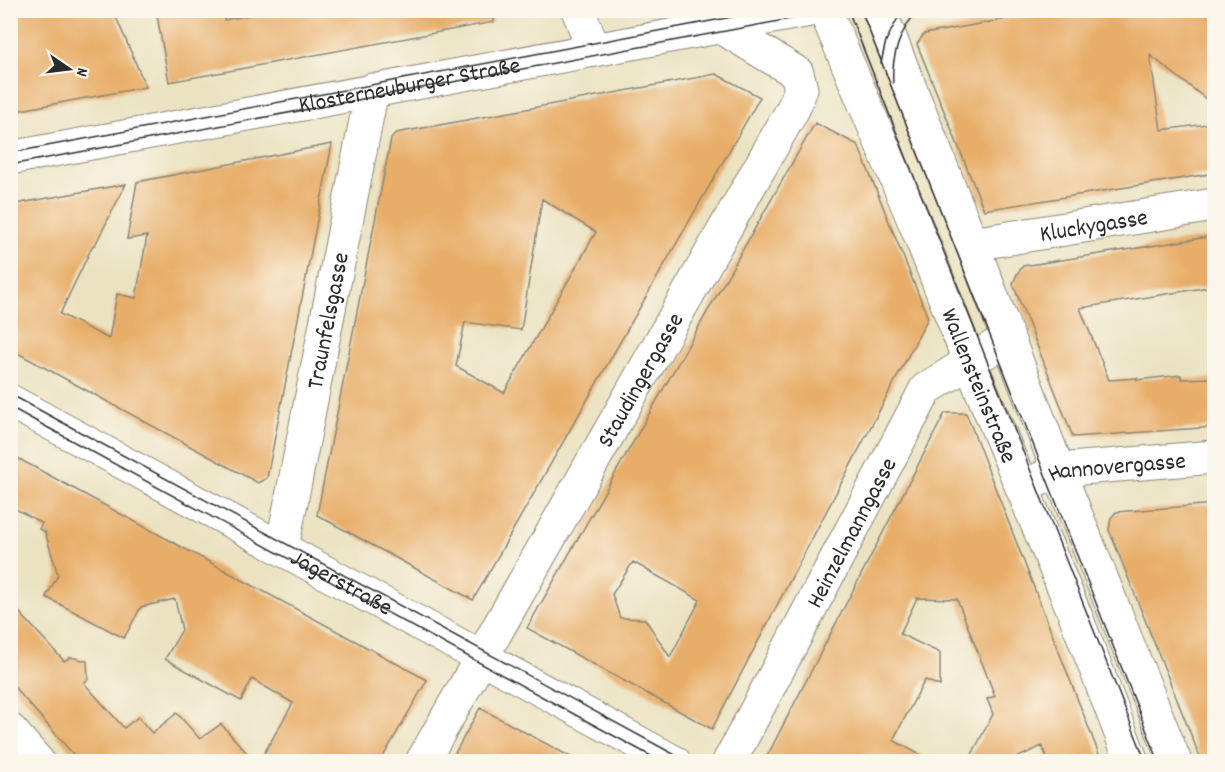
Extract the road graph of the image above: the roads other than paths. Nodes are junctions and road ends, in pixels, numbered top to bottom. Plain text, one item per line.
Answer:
1 (578, 10) edge
2 (810, 10) edge
3 (825, 10) edge
4 (879, 10) edge
5 (721, 27) junction
6 (594, 50) junction
7 (372, 90) junction
8 (10, 158) edge
9 (1215, 206) edge
10 (972, 244) junction
11 (1008, 338) junction
12 (969, 360) junction
13 (10, 401) edge
14 (1215, 457) edge
15 (1058, 470) junction
16 (1022, 488) junction
17 (282, 548) junction
18 (481, 657) junction
19 (10, 730) edge
20 (38, 762) edge
21 (422, 762) edge
22 (674, 762) edge
23 (729, 762) edge
24 (1132, 762) edge
25 (1175, 762) edge

1 - 6 street
2 - 5 street, Klosterneuburger Straße
3 - 12 street, Wallensteinstraße
4 - 10 street, Wallensteinstraße
5 - 6 street, Klosterneuburger Straße
5 - 18 street, Staudingergasse
6 - 7 street, Klosterneuburger Straße
7 - 8 street, Klosterneuburger Straße
7 - 17 street, Traunfelsgasse
9 - 10 street, Kluckygasse
10 - 11 street, Wallensteinstraße
11 - 12 street, Heinzelmanngasse
11 - 15 street, Wallensteinstraße
12 - 16 street, Wallensteinstraße
12 - 23 street, Heinzelmanngasse
13 - 17 street, Jägerstraße
14 - 15 street, Hannovergasse
15 - 16 street, Hannovergasse
15 - 25 street, Wallensteinstraße
16 - 24 street, Wallensteinstraße
17 - 18 street, Jägerstraße
18 - 21 street, Staudingergasse
18 - 22 street, Jägerstraße
19 - 20 street

